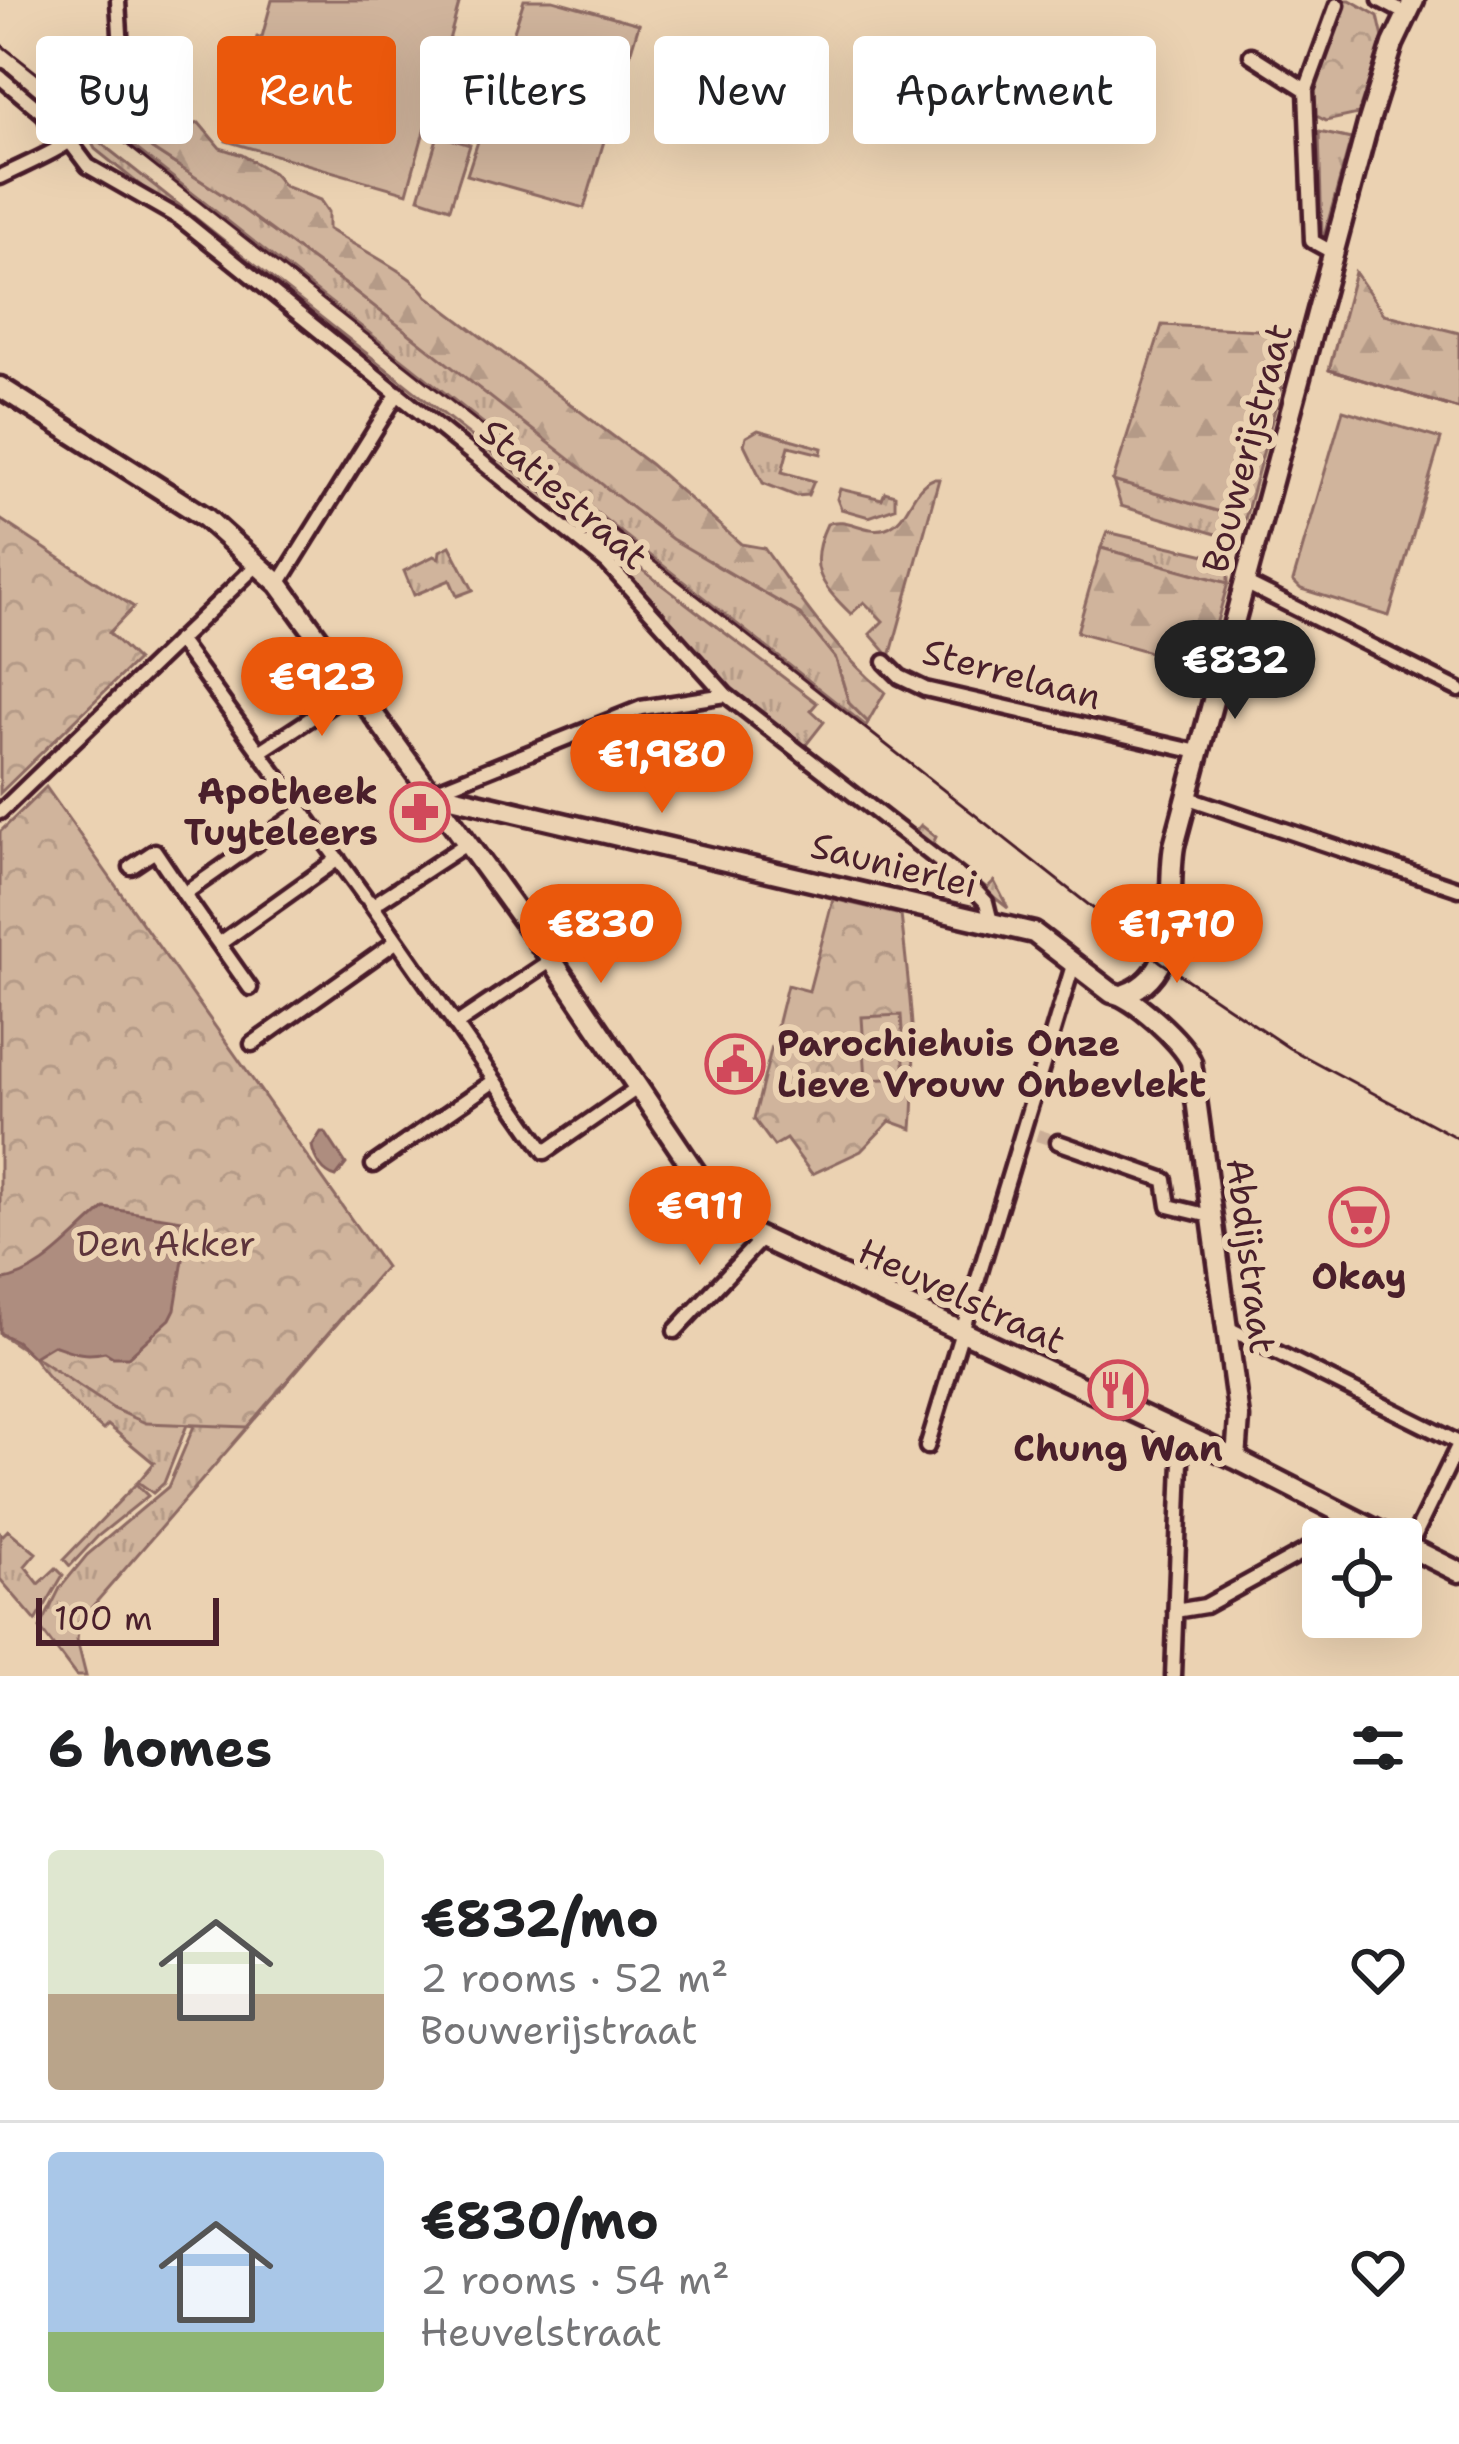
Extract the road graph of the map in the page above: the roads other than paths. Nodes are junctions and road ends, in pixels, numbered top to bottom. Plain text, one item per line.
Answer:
1 (118, 0) edge
2 (1380, 0) edge
3 (1412, 4) edge
4 (1337, 5) dead end
5 (119, 36) edge
6 (1251, 56) dead end
7 (0, 77) edge
8 (1306, 90) junction
9 (36, 107) edge
10 (64, 144) joint
11 (0, 177) edge
12 (1332, 251) junction
13 (0, 387) edge
14 (398, 393) junction
15 (259, 564) junction
16 (279, 584) junction
17 (1246, 584) junction
18 (178, 640) junction
19 (885, 662) dead end
20 (357, 688) junction
21 (1459, 690) edge
22 (726, 695) junction
23 (261, 751) junction
24 (1198, 752) junction
25 (430, 792) junction
26 (1186, 797) junction
27 (302, 811) junction
28 (0, 812) edge
29 (466, 844) junction
30 (338, 860) junction
31 (130, 867) dead end
32 (1459, 889) edge
33 (184, 894) junction
34 (369, 901) junction
35 (991, 922) junction
36 (397, 940) junction
37 (219, 944) junction
38 (552, 960) junction
39 (1074, 962) junction
40 (250, 988) dead end
41 (1125, 994) junction
42 (455, 1025) junction
43 (252, 1044) dead end
44 (1191, 1062) joint
45 (494, 1081) junction
46 (637, 1088) junction
47 (1058, 1142) tunnel mouth
48 (373, 1165) dead end
49 (1214, 1217) junction
50 (761, 1240) junction
51 (1226, 1328) junction
52 (675, 1330) dead end
53 (961, 1333) junction
54 (1183, 1435) junction
55 (1459, 1443) edge
56 (927, 1447) dead end
57 (1236, 1459) junction
58 (1351, 1517) edge
59 (1416, 1518) edge
60 (1302, 1553) edge
61 (1422, 1554) edge
62 (1459, 1573) edge
63 (1174, 1611) junction
64 (1173, 1676) edge

1 - 5 street
2 - 3 street
3 - 12 street, Bouwerijstraat
4 - 8 street
6 - 8 street
7 - 9 street, Statiestraat
8 - 12 street
10 - 11 street
10 - 14 street, Statiestraat
12 - 17 street, Bouwerijstraat
13 - 15 street, Heuvelstraat
14 - 16 street
14 - 22 street, Statiestraat
15 - 16 street, Heuvelstraat
15 - 18 street
16 - 20 street, Heuvelstraat
17 - 21 street
17 - 24 street, Bouwerijstraat
18 - 23 street
18 - 28 street
19 - 24 street, Sterrelaan
20 - 23 street
20 - 25 street, Heuvelstraat
22 - 25 street
22 - 35 street, Statiestraat
23 - 27 street
24 - 26 street, Bouwerijstraat
25 - 29 street, Heuvelstraat
25 - 35 street, Saunierlei
26 - 32 street
26 - 41 street, Bouwerijstraat
27 - 30 street
27 - 33 street
29 - 34 street
29 - 38 street, Heuvelstraat
30 - 34 street
30 - 37 street
31 - 33 street
33 - 37 street
34 - 36 street
35 - 39 street, Saunierlei
36 - 42 street
36 - 43 street
37 - 40 street
38 - 42 street
38 - 46 street, Heuvelstraat
39 - 41 street, Saunierlei
39 - 53 street
41 - 44 street, Saunierlei
42 - 45 street
44 - 49 street, Abdijstraat
45 - 46 street
45 - 48 street
46 - 50 street, Heuvelstraat
47 - 49 street
49 - 51 street, Abdijstraat
50 - 52 street
50 - 53 street, Heuvelstraat
51 - 55 street
51 - 57 street, Abdijstraat
53 - 54 street, Heuvelstraat
53 - 56 street
54 - 57 street, Heuvelstraat
54 - 63 street
55 - 59 street
57 - 58 street, Heuvelstraat
60 - 63 street
61 - 62 street, Heuvelstraat
63 - 64 street

